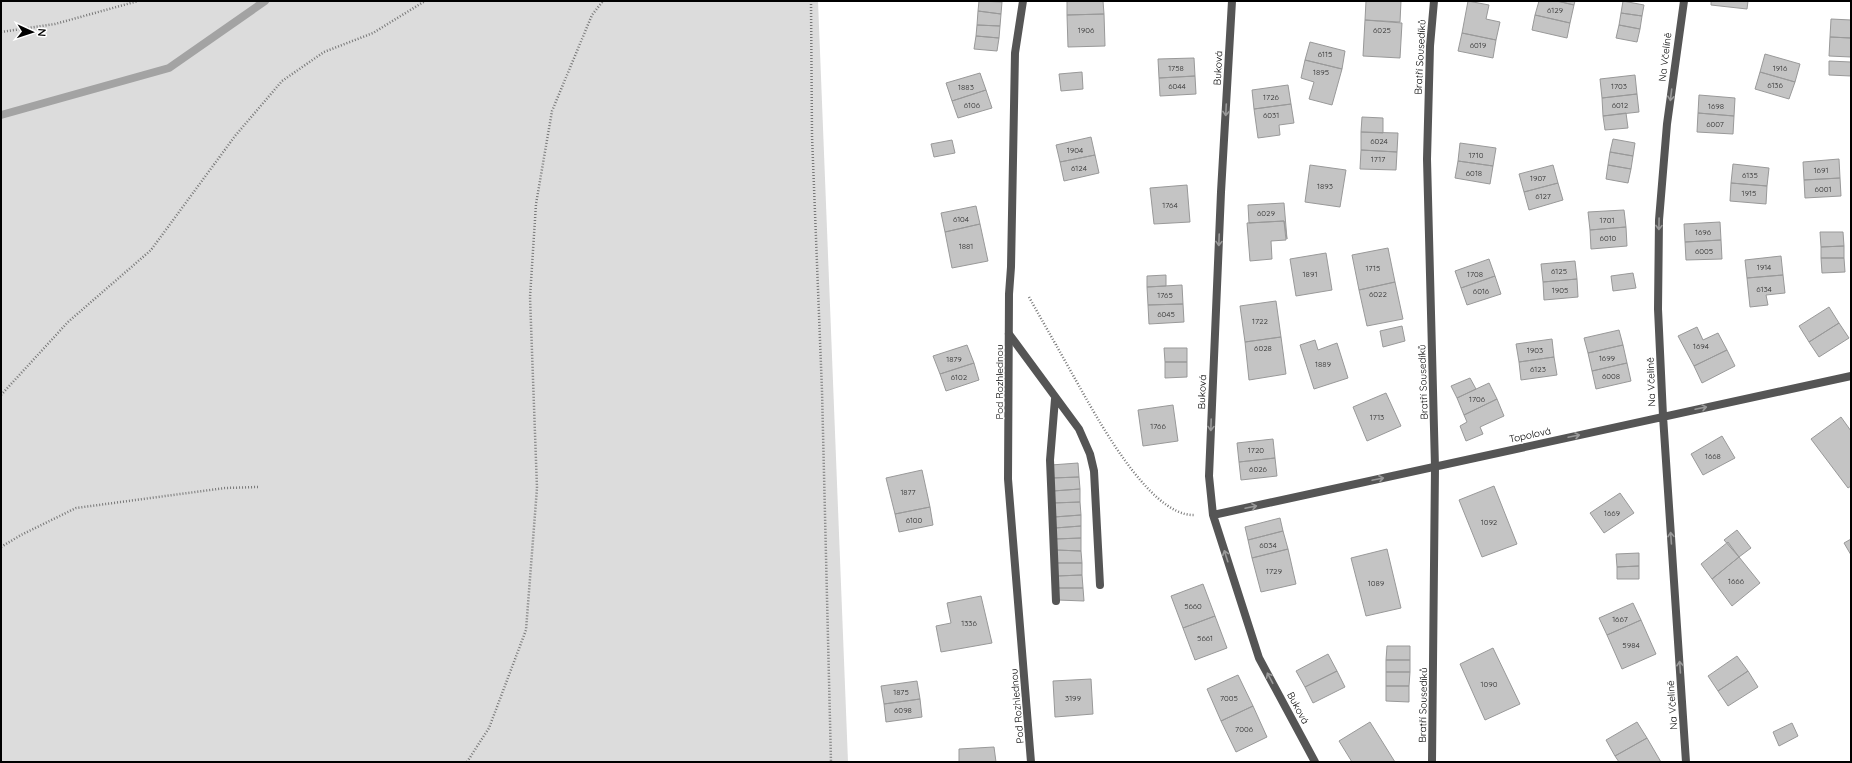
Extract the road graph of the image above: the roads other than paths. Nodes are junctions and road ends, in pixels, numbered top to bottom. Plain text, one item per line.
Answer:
1 (1023, 1) edge
2 (1232, 1) edge
3 (1434, 1) edge
4 (1684, 1) edge
5 (1009, 334) junction
6 (1851, 376) edge
7 (1055, 399) junction
8 (1663, 416) junction
9 (1435, 466) junction
10 (1213, 515) junction
11 (1100, 584) dead end
12 (1056, 601) dead end
13 (1031, 762) edge
14 (1315, 762) edge
15 (1432, 762) edge
16 (1686, 762) edge

1 - 5 street, Pod Rozhlednou
2 -> 10 street, Buková
3 - 9 street, Bratří Sousedíků
4 -> 8 street, Na Včelíně
5 - 7 street
5 - 13 street, Pod Rozhlednou
8 -> 6 street, Topolová
7 - 11 street
7 - 12 street
9 -> 8 street, Topolová
16 -> 8 street, Na Včelíně
10 -> 9 street, Topolová
9 - 15 street, Bratří Sousedíků
14 -> 10 street, Buková

